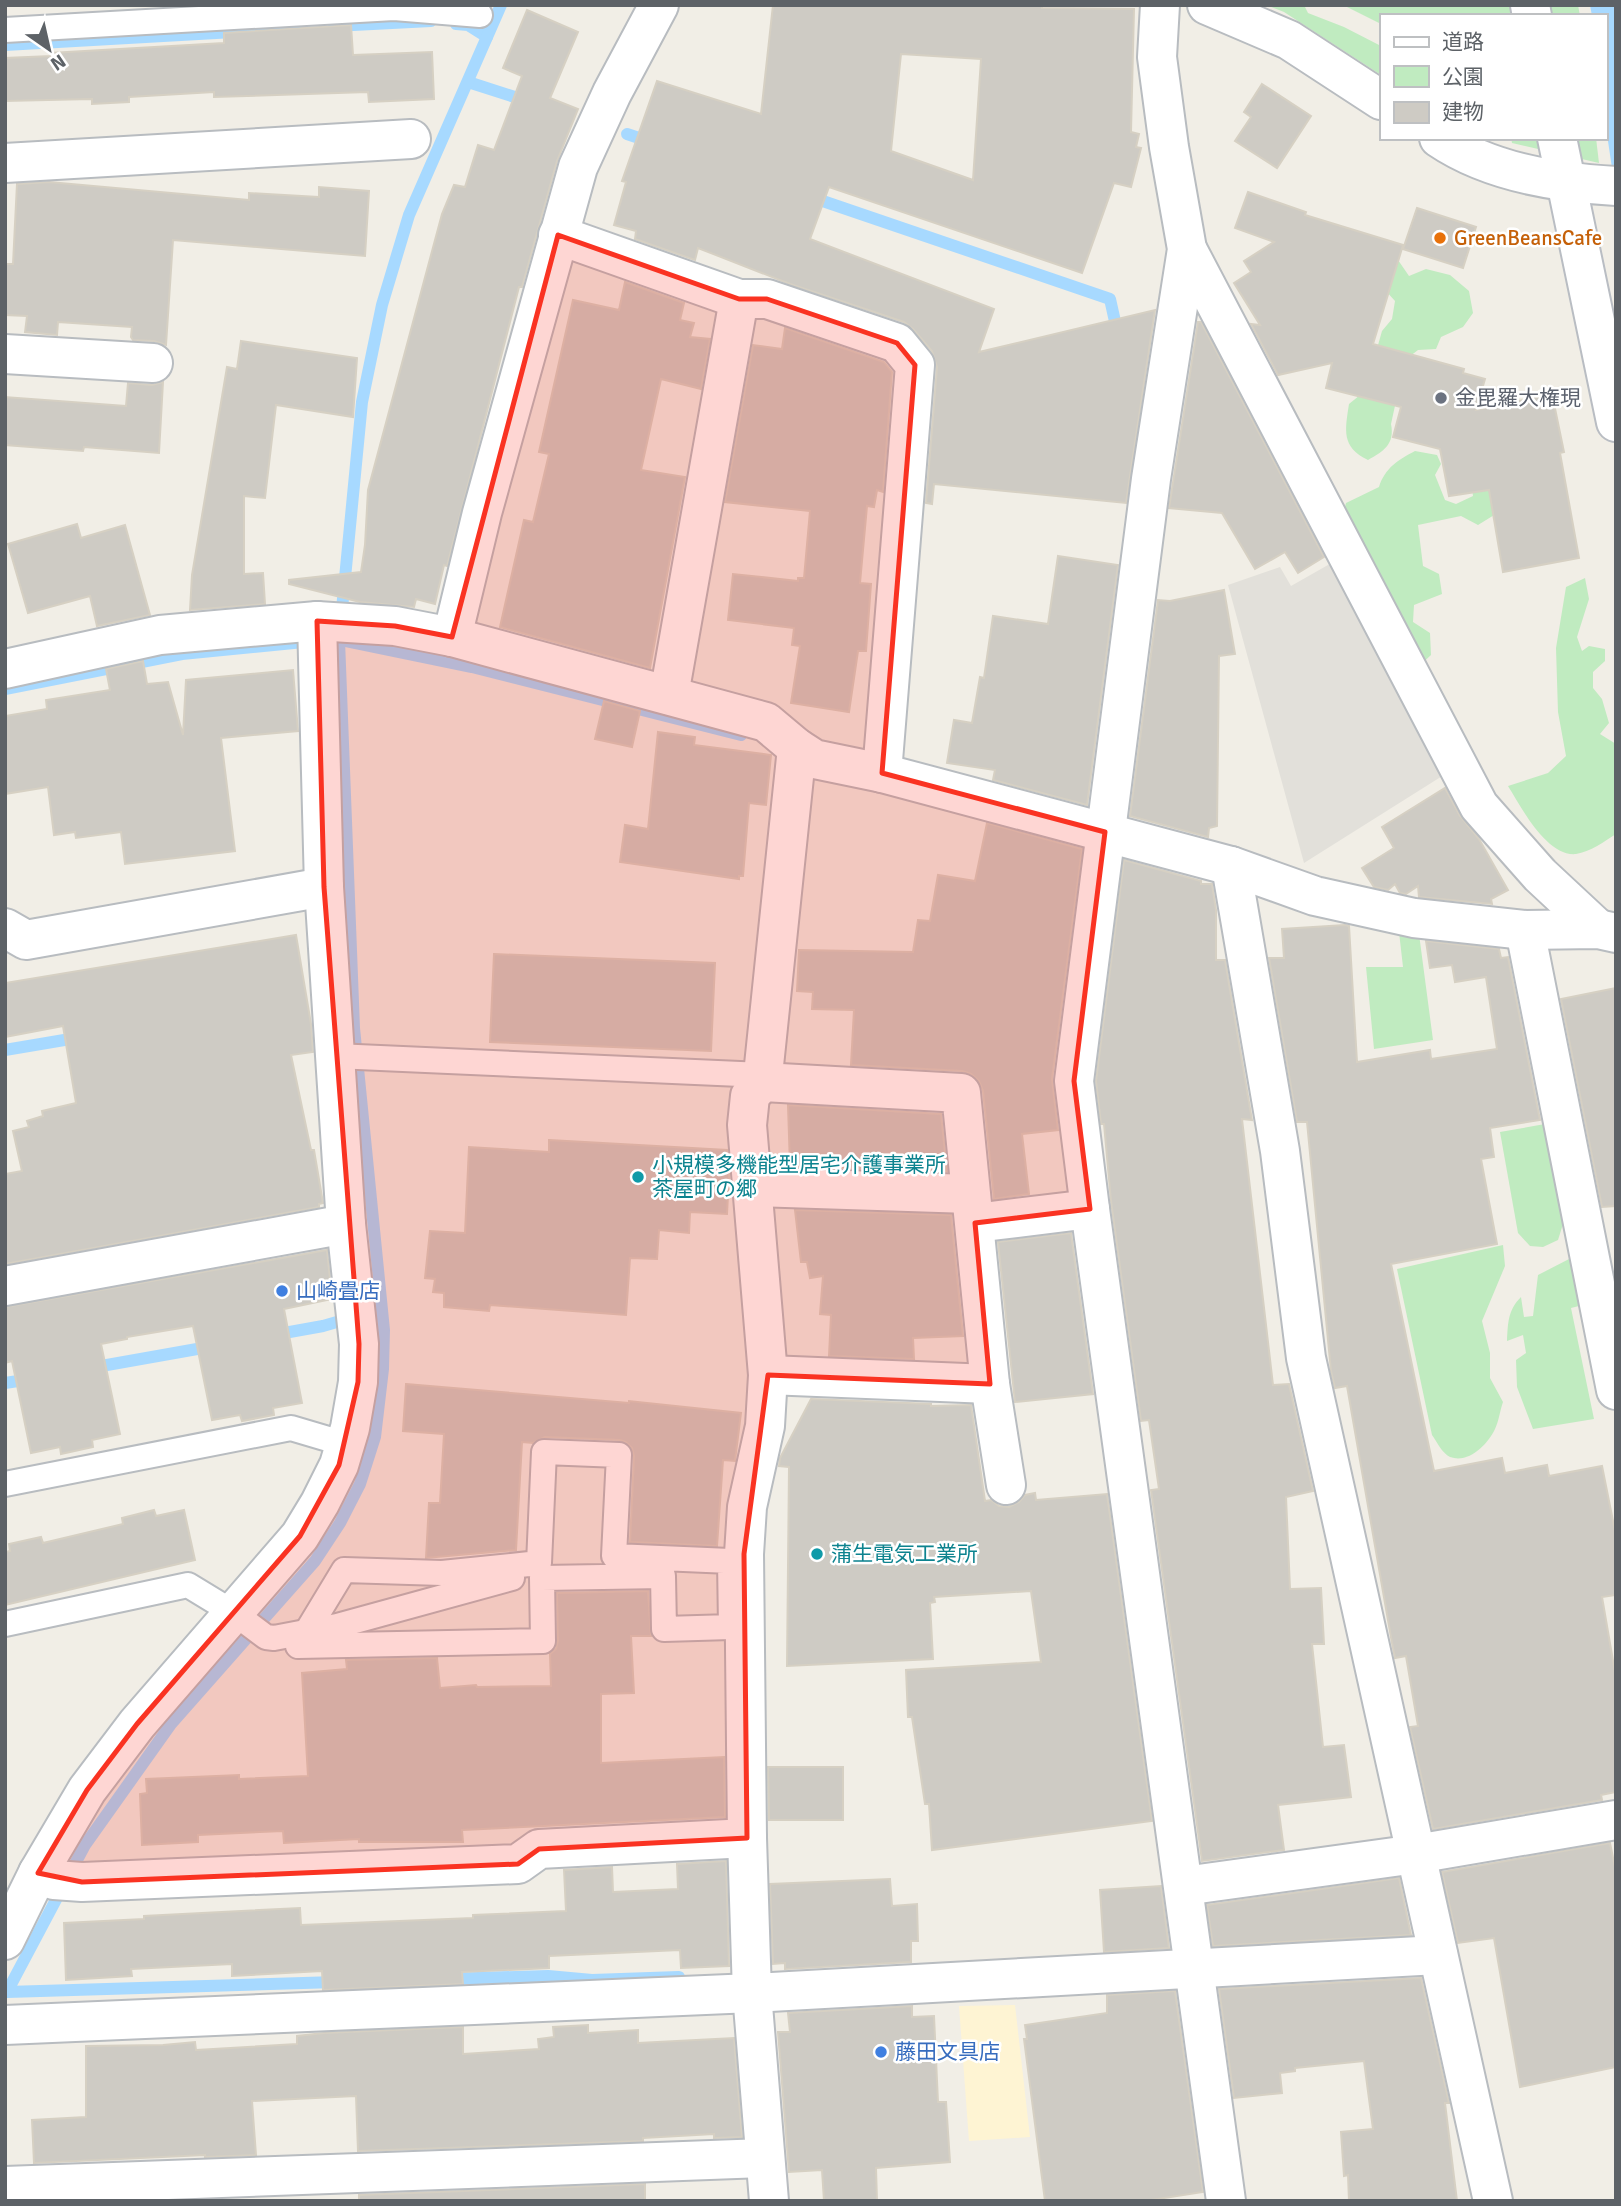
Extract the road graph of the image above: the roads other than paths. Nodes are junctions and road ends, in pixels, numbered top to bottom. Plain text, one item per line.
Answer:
1 (659, 5) edge
2 (1160, 5) edge
3 (1207, 5) edge
4 (480, 15) dead end
5 (5, 30) edge
6 (1380, 99) edge
7 (411, 139) dead end
8 (1442, 140) edge
9 (5, 163) edge
10 (1579, 171) edge
11 (558, 235) junction
12 (1187, 249) junction
13 (739, 299) junction
14 (5, 354) edge
15 (153, 363) dead end
16 (1616, 422) edge
17 (326, 629) junction
18 (452, 637) junction
19 (5, 669) edge
20 (669, 695) junction
21 (797, 748) junction
22 (882, 773) junction
23 (1105, 832) junction
24 (1231, 866) junction
25 (324, 887) junction
26 (5, 928) edge
27 (1525, 930) junction
28 (1607, 931) edge
29 (351, 1057) junction
30 (763, 1078) junction
31 (754, 1188) junction
32 (972, 1209) junction
33 (1090, 1209) junction
34 (346, 1224) junction
35 (5, 1286) edge
36 (768, 1375) junction
37 (990, 1384) junction
38 (1616, 1390) edge
39 (345, 1444) junction
40 (5, 1484) edge
41 (1006, 1485) dead end
42 (737, 1572) junction
43 (5, 1624) edge
44 (250, 1625) junction
45 (307, 1632) junction
46 (1616, 1820) edge
47 (747, 1838) junction
48 (1416, 1854) junction
49 (58, 1878) junction
50 (1184, 1886) junction
51 (5, 1940) edge
52 (1438, 1955) junction
53 (1195, 1969) junction
54 (752, 1993) junction
55 (5, 2025) edge
56 (765, 2158) junction
57 (5, 2186) edge
58 (769, 2201) edge
59 (1226, 2201) edge
60 (1493, 2201) edge

1 - 11 street
2 - 12 street
3 - 6 street
4 - 5 lane
7 - 9 street
8 - 10 street
10 - 16 street
11 - 13 street
11 - 18 street
12 - 23 street
12 - 28 street
13 - 20 street
13 - 22 street
14 - 15 street
17 - 18 street
17 - 19 street
17 - 25 street
18 - 20 street
20 - 21 street
21 - 22 street
21 - 30 street
22 - 23 street
23 - 24 street
23 - 33 street
24 - 27 street
24 - 48 street
25 - 26 street
25 - 29 street
27 - 28 street
27 - 38 street
29 - 30 lane
29 - 34 street
30 - 31 street
30 - 32 street
31 - 32 street
31 - 36 street
32 - 33 street
32 - 37 street
33 - 50 street
34 - 35 street
34 - 39 street
36 - 37 street
36 - 42 street
37 - 41 street
39 - 40 lane
39 - 44 street
42 - 45 lane
42 - 45 lane
42 - 45 lane
42 - 47 street
43 - 44 lane
44 - 45 lane
44 - 49 street
46 - 48 street
47 - 49 street
47 - 54 street
48 - 50 street
48 - 52 street
49 - 51 street
50 - 53 street
52 - 53 street
52 - 60 street
53 - 54 street
53 - 59 street
54 - 55 street
54 - 56 street
56 - 57 street
56 - 58 street

